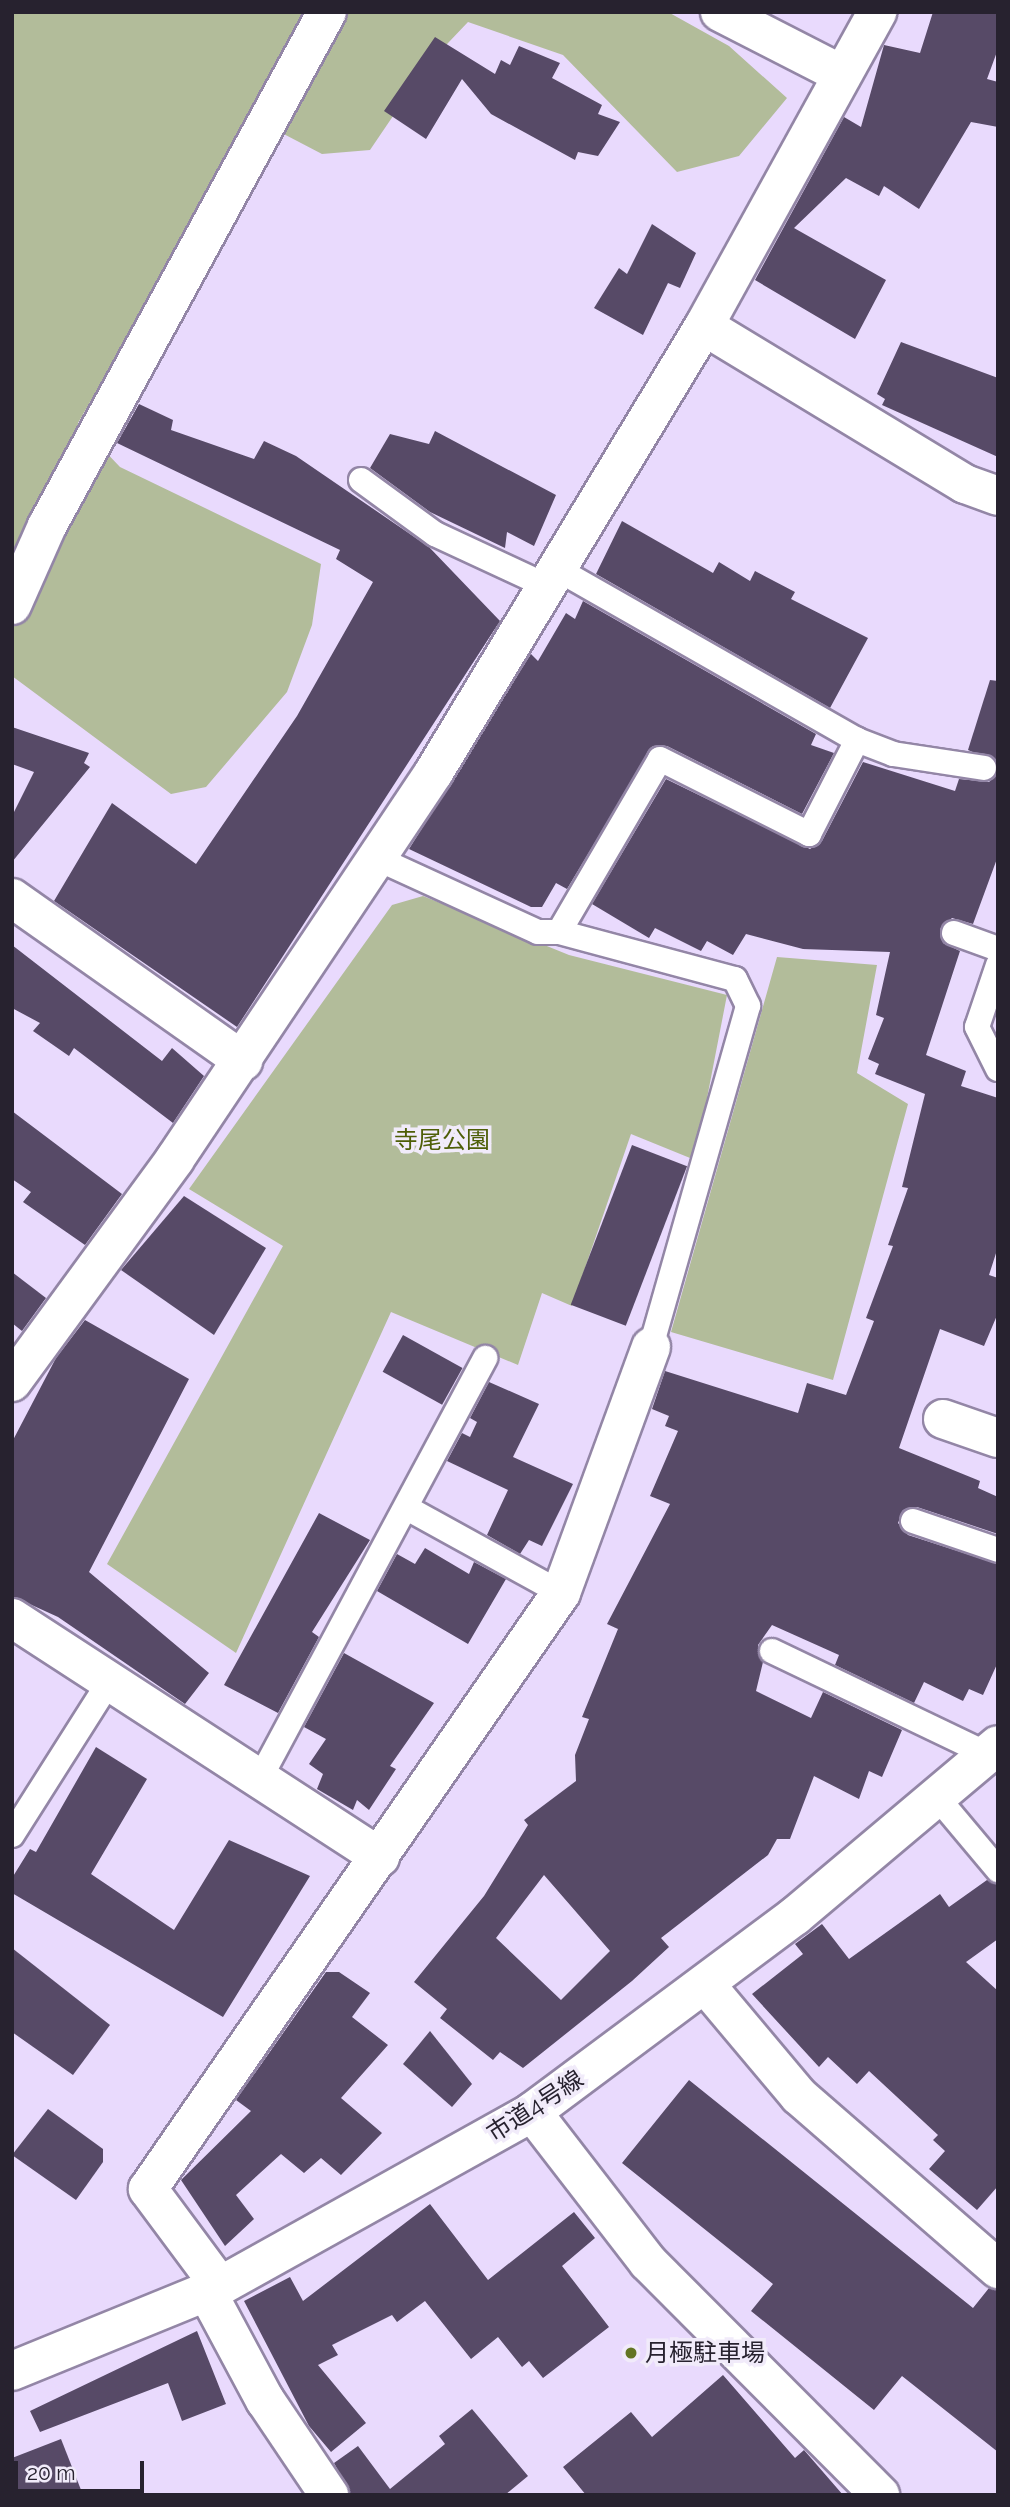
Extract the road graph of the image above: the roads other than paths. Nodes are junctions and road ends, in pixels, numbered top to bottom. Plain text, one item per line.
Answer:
1 (327, 12) edge
2 (720, 12) edge
3 (877, 12) edge
4 (841, 74) junction
5 (704, 326) junction
6 (361, 480) dead end
7 (998, 496) edge
8 (552, 577) junction
9 (12, 604) edge
10 (857, 740) junction
11 (984, 768) dead end
12 (374, 857) junction
13 (12, 898) edge
14 (559, 932) junction
15 (954, 933) dead end
16 (998, 949) edge
17 (998, 965) edge
18 (243, 1061) junction
19 (998, 1069) edge
20 (651, 1347) joint
21 (485, 1358) dead end
22 (12, 1381) edge
23 (943, 1419) dead end
24 (998, 1438) edge
25 (407, 1508) junction
26 (912, 1521) dead end
27 (998, 1550) edge
28 (561, 1592) junction
29 (12, 1618) edge
30 (772, 1651) dead end
31 (109, 1682) junction
32 (993, 1750) edge
33 (259, 1780) junction
34 (936, 1796) junction
35 (12, 1835) edge
36 (380, 1857) junction
37 (998, 1870) edge
38 (705, 1984) junction
39 (532, 2112) junction
40 (998, 2269) edge
41 (214, 2289) junction
42 (12, 2371) edge
43 (329, 2495) edge
44 (880, 2495) edge

1 - 9 street
2 - 4 street
3 - 4 street
4 - 5 street
5 - 7 street
5 - 8 street
6 - 8 lane
8 - 10 lane
8 - 12 street
10 - 11 lane
10 - 14 lane
12 - 14 lane
12 - 18 street
13 - 18 street
14 - 20 lane
15 - 16 lane
17 - 19 lane
18 - 22 street
20 - 28 street
21 - 25 lane
23 - 24 street
25 - 28 lane
25 - 33 lane
26 - 27 lane
28 - 36 street
29 - 31 street
30 - 32 lane
31 - 33 street
31 - 35 lane
32 - 34 street, 市道4号線
33 - 36 street
34 - 37 lane
34 - 38 street, 市道4号線
36 - 41 street
38 - 39 street, 市道4号線
38 - 40 street
39 - 41 street, 市道4号線
39 - 44 street
41 - 42 street, 市道4号線
41 - 43 street

